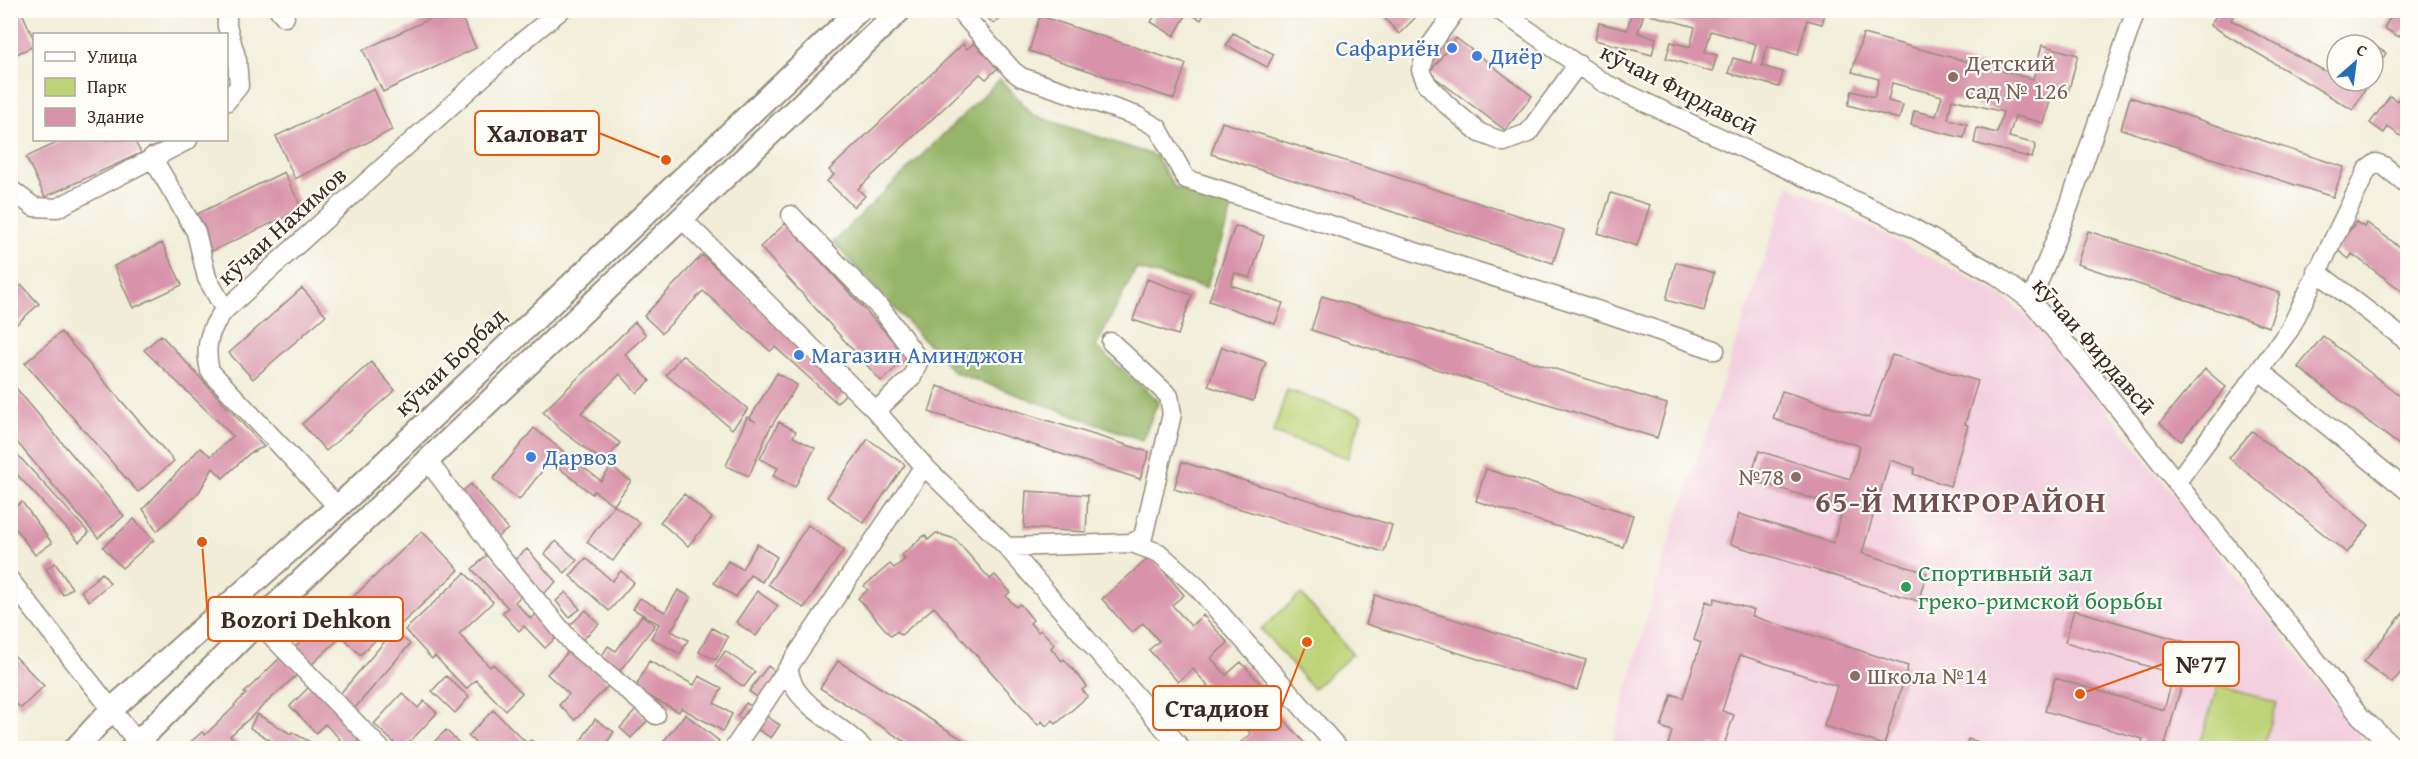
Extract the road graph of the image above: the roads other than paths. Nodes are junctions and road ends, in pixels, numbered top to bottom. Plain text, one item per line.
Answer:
1 (227, 10) edge
2 (561, 10) edge
3 (858, 10) edge
4 (900, 10) edge
5 (958, 10) edge
6 (1456, 10) edge
7 (1499, 10) edge
8 (2136, 10) edge
9 (1578, 64) junction
10 (228, 100) edge
11 (186, 141) edge
12 (152, 157) junction
13 (2408, 185) edge
14 (10, 189) edge
15 (791, 215) dead end
16 (681, 218) junction
17 (2316, 271) junction
18 (2031, 301) junction
19 (225, 310) junction
20 (1111, 342) dead end
21 (2408, 342) edge
22 (1715, 350) dead end
23 (2260, 371) junction
24 (876, 411) junction
25 (427, 460) junction
26 (924, 466) junction
27 (2176, 483) junction
28 (2408, 491) edge
29 (338, 507) junction
30 (1132, 543) junction
31 (1007, 547) junction
32 (10, 580) edge
33 (258, 622) junction
34 (788, 668) junction
35 (111, 710) junction
36 (656, 715) dead end
37 (135, 746) edge
38 (1176, 747) edge
39 (76, 748) edge
40 (380, 748) edge
41 (734, 748) edge
42 (863, 748) edge
43 (1338, 748) edge
44 (2395, 748) edge

1 - 10 street
2 - 19 street, кӯчаи Нахимов
3 - 29 main road, кӯчаи Борбад
4 - 16 main road
5 - 22 street
6 - 9 street
7 - 9 street, кӯчаи Фирдавсӣ
8 - 18 street
9 - 18 street, кӯчаи Фирдавсӣ
11 - 12 street
12 - 14 street
12 - 19 street
13 - 17 street
15 - 24 street
16 - 24 street
16 - 25 main road
17 - 21 street
17 - 23 street
18 - 27 street, кӯчаи Фирдавсӣ
19 - 29 street, кӯчаи Нахимов
20 - 30 street
23 - 27 street
23 - 28 street
24 - 26 street
25 - 33 main road
25 - 36 street
26 - 31 street
26 - 34 street
27 - 44 street, кӯчаи Фирдавсӣ
29 - 35 main road, кӯчаи Борбад
30 - 31 street
30 - 43 street
31 - 38 street
32 - 35 street
33 - 37 main road
33 - 40 street
34 - 41 street
34 - 42 street
35 - 37 street
35 - 39 main road, кӯчаи Борбад

